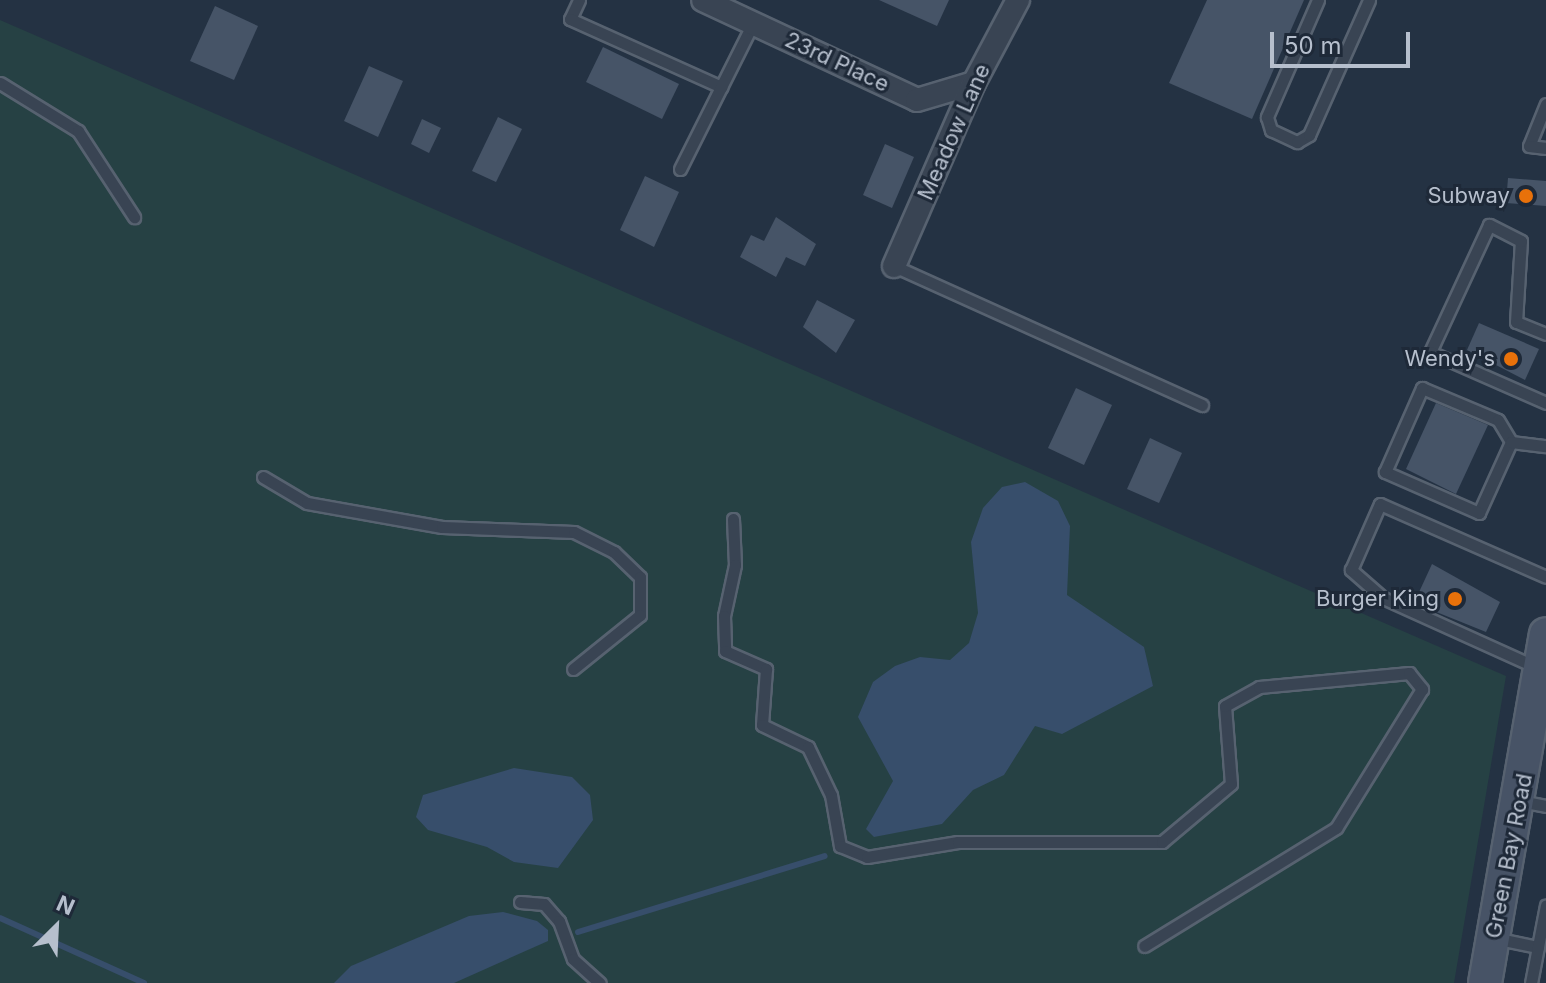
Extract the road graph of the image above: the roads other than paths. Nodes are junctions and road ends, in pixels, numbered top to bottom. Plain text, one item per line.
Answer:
1 (579, 0) edge
2 (703, 0) edge
3 (1018, 0) edge
4 (1318, 0) edge
5 (1369, 0) edge
6 (753, 23) junction
7 (0, 83) edge
8 (974, 83) junction
9 (721, 87) junction
10 (1546, 104) edge
11 (1546, 148) edge
12 (680, 169) dead end
13 (134, 217) dead end
14 (894, 266) joint
15 (1546, 334) edge
16 (1546, 403) edge
17 (1202, 405) dead end
18 (1511, 442) junction
19 (1546, 446) edge
20 (263, 477) dead end
21 (733, 519) dead end
22 (1546, 577) edge
23 (1546, 634) edge
24 (573, 669) dead end
25 (1542, 670) junction
26 (1532, 803) edge
27 (520, 902) dead end
28 (1546, 905) edge
29 (1493, 938) junction
30 (1144, 946) dead end
31 (1538, 947) junction
32 (600, 983) edge
33 (1485, 983) edge
34 (1531, 983) edge

1 - 9 lane
2 - 6 street, 23rd Place
3 - 8 street, Meadow Lane
4 - 5 lane
6 - 8 street, 23rd Place
6 - 9 lane
7 - 13 lane
8 - 14 street, Meadow Lane
9 - 12 lane
10 - 11 lane
14 - 17 lane
15 - 16 lane
18 - 18 lane
18 - 19 lane
20 - 24 lane
21 - 30 lane
22 - 25 lane
23 - 25 main road, Green Bay Road
25 - 26 main road, Green Bay Road
26 - 29 main road, Green Bay Road
27 - 32 lane
28 - 31 lane
29 - 31 lane
29 - 33 main road, Green Bay Road
31 - 34 lane

